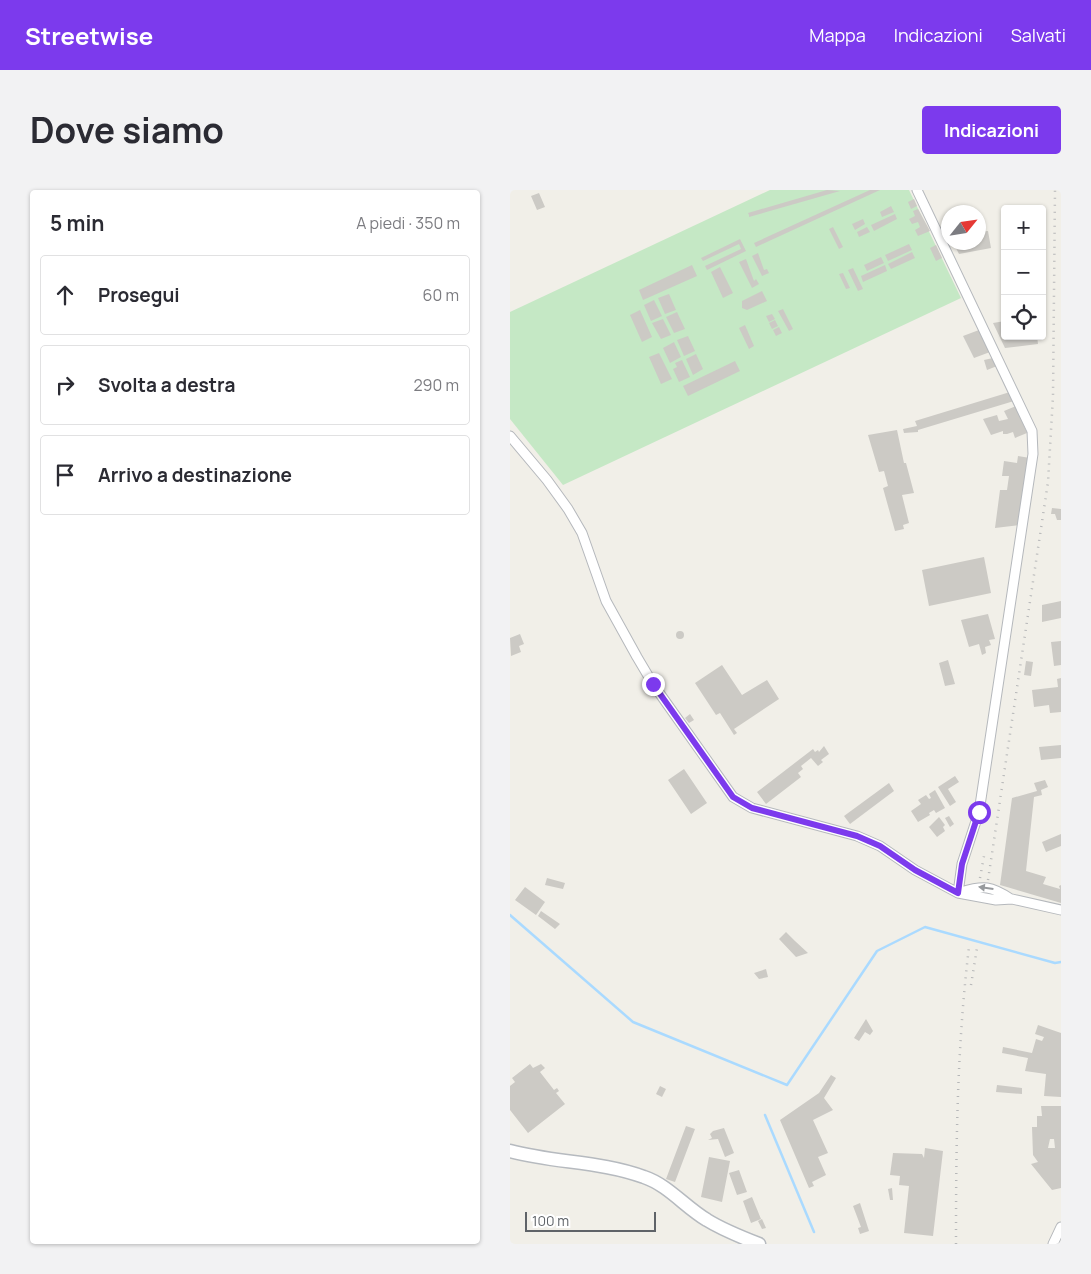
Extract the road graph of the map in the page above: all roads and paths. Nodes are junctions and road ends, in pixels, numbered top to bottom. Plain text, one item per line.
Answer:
1 (917, 190) edge
2 (510, 436) edge
3 (958, 893) junction
4 (1061, 910) edge
5 (510, 1151) edge
6 (1061, 1227) edge
7 (758, 1244) edge
8 (1053, 1244) edge

1 - 3 street
2 - 3 street
3 - 4 street
5 - 7 main road
6 - 8 street

